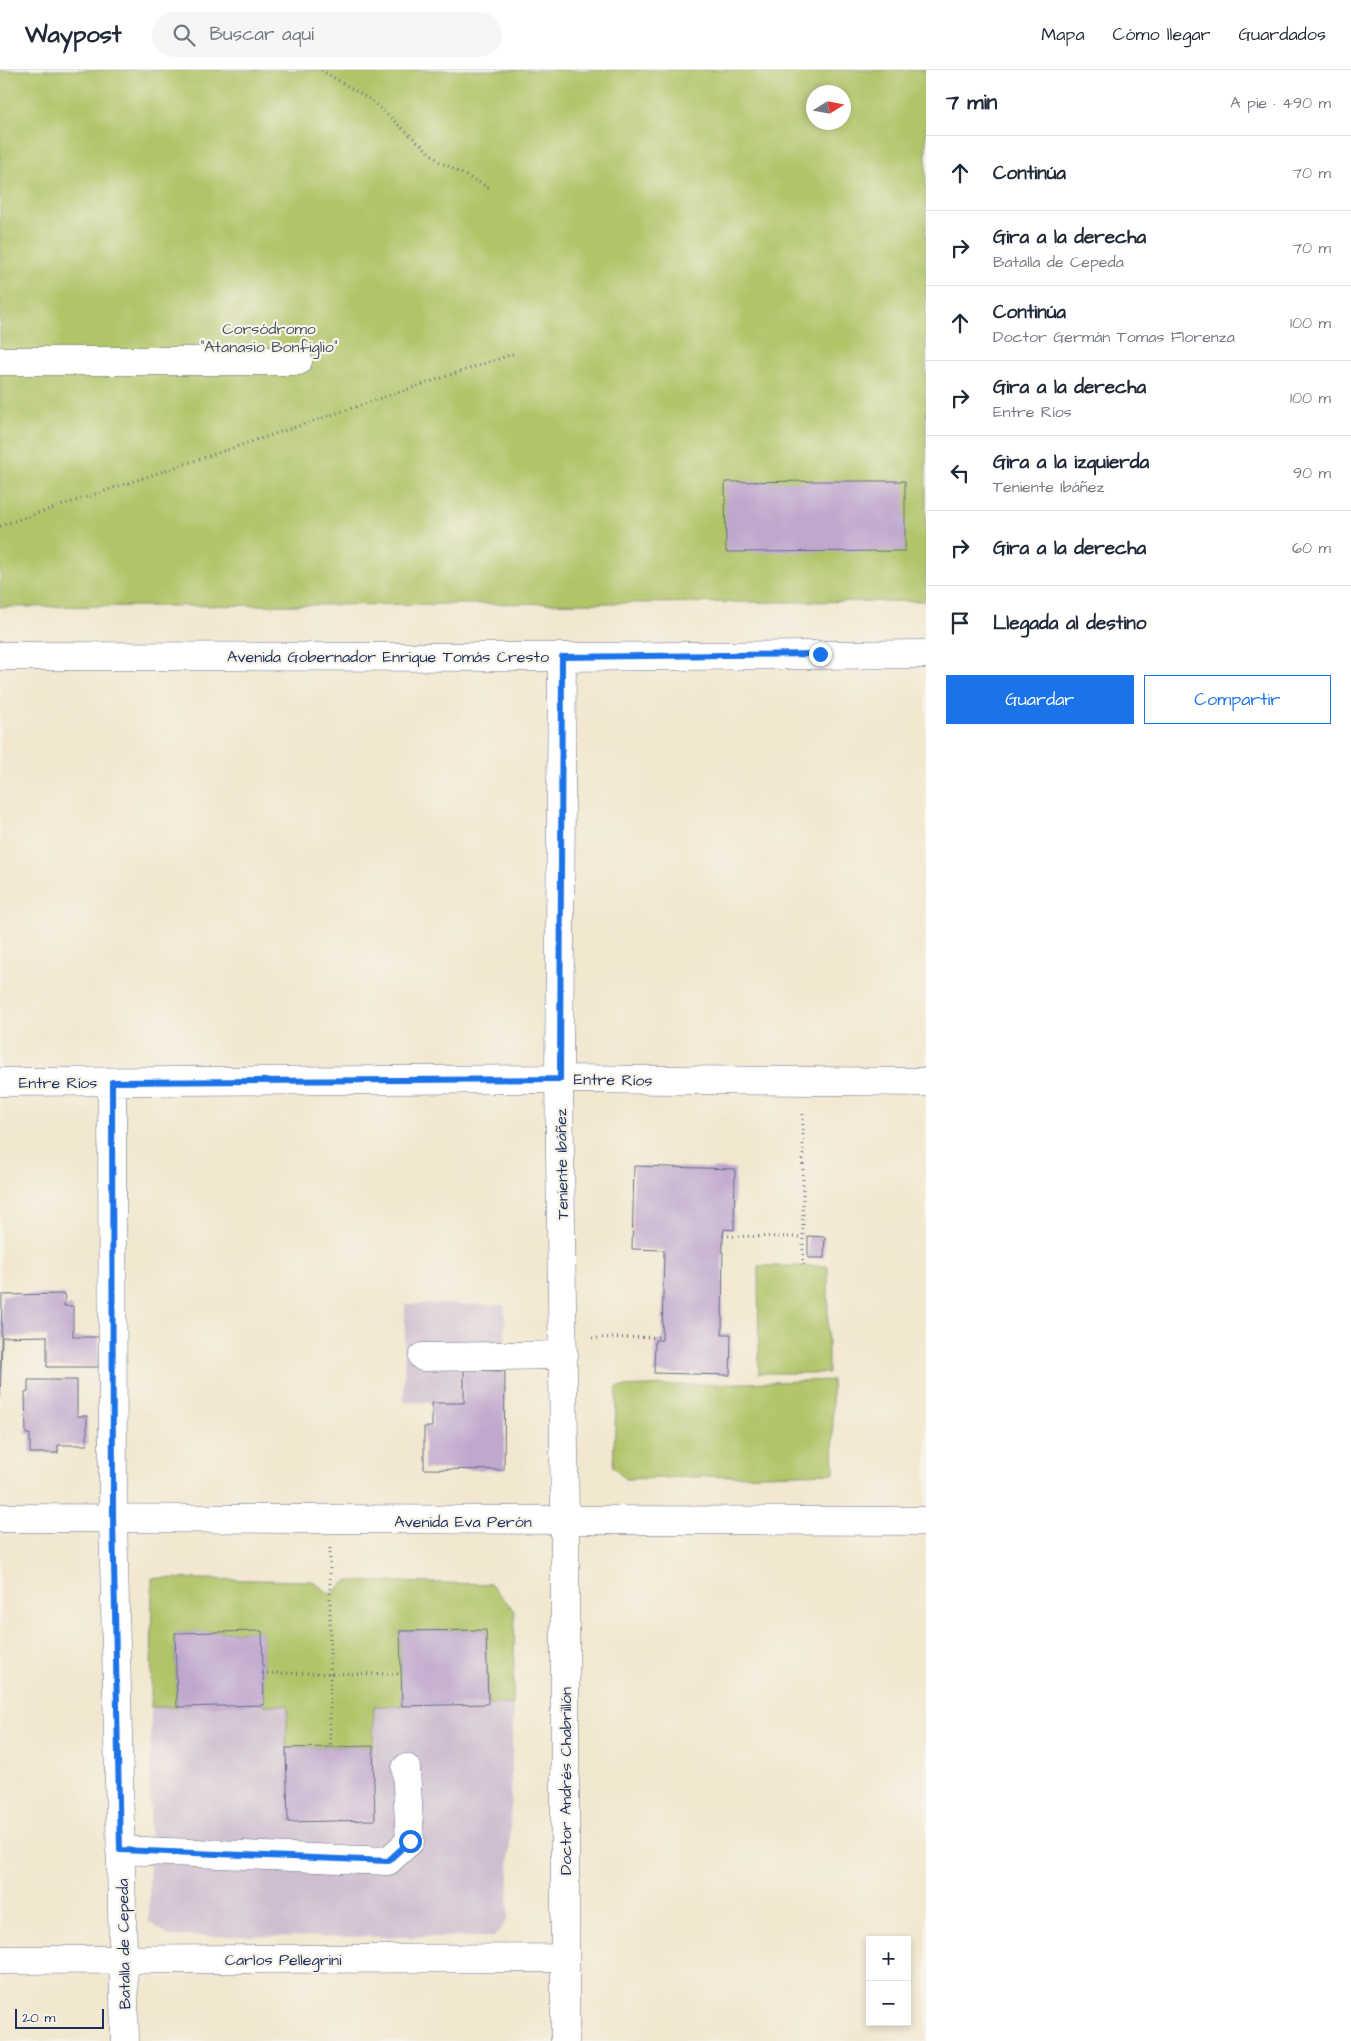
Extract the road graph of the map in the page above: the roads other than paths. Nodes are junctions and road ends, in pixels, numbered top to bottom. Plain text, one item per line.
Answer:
1 (0, 361) edge
2 (298, 361) dead end
3 (926, 654) edge
4 (0, 656) edge
5 (562, 657) junction
6 (560, 1079) junction
7 (0, 1082) edge
8 (112, 1082) junction
9 (926, 1082) edge
10 (564, 1347) junction
11 (423, 1357) dead end
12 (113, 1517) junction
13 (0, 1518) edge
14 (565, 1521) junction
15 (926, 1521) edge
16 (406, 1768) dead end
17 (120, 1850) junction
18 (565, 1958) junction
19 (0, 1960) edge
20 (123, 1960) junction
21 (125, 2041) edge
22 (565, 2041) edge

1 - 2 street
3 - 5 street, Avenida Gobernador Enrique Tomás Cresto
4 - 5 street, Avenida Gobernador Enrique Tomás Cresto
5 - 6 street, Teniente Ibáñez
6 - 8 street, Entre Ríos
6 - 9 street, Entre Ríos
6 - 10 street, Teniente Ibáñez
7 - 8 street, Entre Ríos
8 - 12 street, Batalla de Cepeda
10 - 11 street
10 - 14 street, Teniente Ibáñez
12 - 13 street, Avenida Eva Perón
12 - 14 street, Avenida Eva Perón
12 - 17 street, Batalla de Cepeda
14 - 15 street, Avenida Eva Perón
14 - 18 street, Doctor Andrés Chabrillón
16 - 17 street
17 - 20 street, Batalla de Cepeda
18 - 20 street, Carlos Pellegrini
18 - 22 street, Doctor Andrés Chabrillón
19 - 20 street, Carlos Pellegrini
20 - 21 street, Batalla de Cepeda

